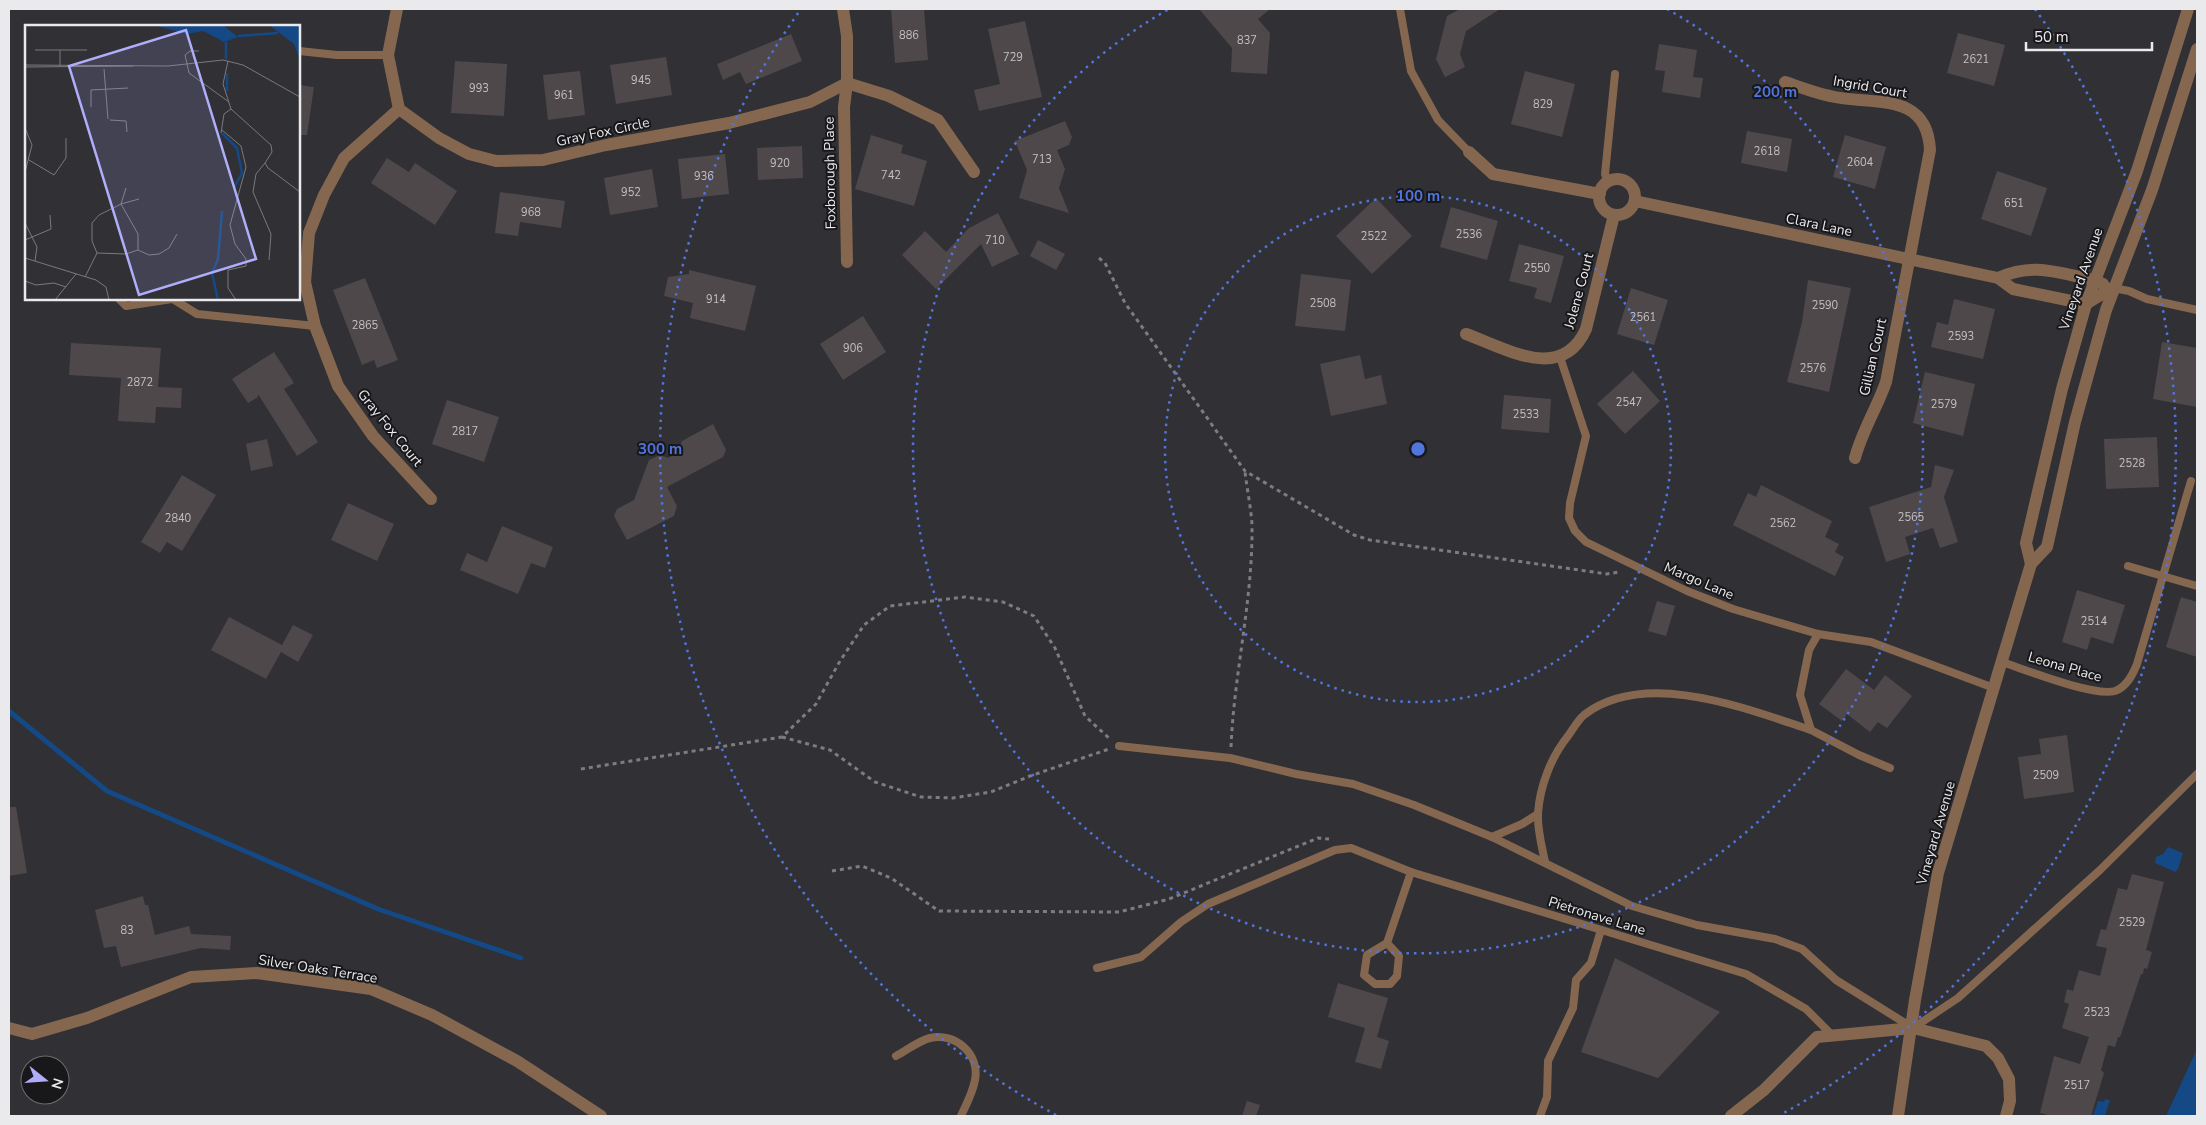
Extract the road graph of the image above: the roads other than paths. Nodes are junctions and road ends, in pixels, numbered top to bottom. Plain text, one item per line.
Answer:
1 (397, 9) edge
2 (842, 9) edge
3 (1400, 9) edge
4 (2188, 9) edge
5 (2197, 49) edge
6 (300, 51) edge
7 (388, 55) junction
8 (1615, 74) dead end
9 (1785, 82) dead end
10 (847, 83) junction
11 (399, 109) junction
12 (1469, 152) joint
13 (974, 172) dead end
14 (1608, 182) junction
15 (1600, 194) junction
16 (1635, 201) junction
17 (1614, 215) junction
18 (1909, 260) junction
19 (847, 262) dead end
20 (1998, 278) junction
21 (2094, 280) junction
22 (2112, 288) junction
23 (120, 300) edge
24 (166, 300) edge
25 (175, 300) edge
26 (2086, 304) junction
27 (2197, 310) edge
28 (315, 326) junction
29 (1466, 334) dead end
30 (1560, 357) junction
31 (1855, 458) dead end
32 (2191, 481) dead end
33 (431, 499) dead end
34 (2031, 564) junction
35 (2128, 566) dead end
36 (2163, 576) junction
37 (2197, 586) edge
38 (1818, 634) junction
39 (2002, 662) junction
40 (1994, 688) junction
41 (1812, 730) junction
42 (1119, 746) road end
43 (1890, 768) dead end
44 (2197, 774) edge
45 (1538, 814) junction
46 (1492, 837) junction
47 (1544, 862) junction
48 (1411, 872) junction
49 (1601, 930) junction
50 (1387, 943) junction
51 (1097, 968) dead end
52 (9, 1028) edge
53 (1912, 1028) junction
54 (1832, 1035) junction
55 (896, 1056) dead end
56 (602, 1116) edge
57 (961, 1116) edge
58 (1540, 1116) edge
59 (1730, 1116) edge
60 (1898, 1116) edge
61 (2006, 1116) edge

1 - 7 street
2 - 10 street
3 - 12 lane
4 - 21 street, Vineyard Avenue
5 - 22 street, Vineyard Avenue
6 - 7 lane
7 - 11 street
8 - 14 lane
9 - 18 street, Ingrid Court
10 - 11 street, Gray Fox Circle
10 - 13 street
10 - 19 street, Foxborough Place
11 - 28 street, Gray Fox Court
12 - 15 street
14 - 15 street
14 - 16 street
15 - 17 street
16 - 17 street
16 - 18 street, Clara Lane
17 - 30 street, Jolene Court
18 - 20 street, Clara Lane
18 - 31 street, Gillian Court
20 - 21 street
20 - 26 street, Clara Lane
21 - 22 street
21 - 26 street, Vineyard Avenue
22 - 26 street
22 - 27 lane
22 - 34 street, Vineyard Avenue
23 - 24 lane
25 - 28 lane
26 - 34 street, Vineyard Avenue
28 - 33 street, Gray Fox Court
29 - 30 street
30 - 38 lane, Margo Lane
32 - 36 lane, Leona Place
34 - 39 street, Vineyard Avenue
35 - 36 lane
36 - 37 lane
36 - 39 lane, Leona Place
38 - 40 lane, Margo Lane
38 - 41 lane
39 - 40 street, Vineyard Avenue
40 - 53 street, Vineyard Avenue
41 - 43 lane
41 - 45 lane
42 - 46 lane
44 - 53 lane
45 - 46 lane
45 - 47 lane
46 - 47 lane
47 - 53 lane
48 - 49 lane, Pietronave Lane
48 - 50 lane
48 - 51 lane, Pietronave Lane
49 - 54 lane, Pietronave Lane
49 - 58 lane
50 - 50 lane
52 - 56 street, Silver Oaks Terrace
53 - 54 street
53 - 60 street, Vineyard Avenue
53 - 61 street
54 - 59 street
55 - 57 lane

